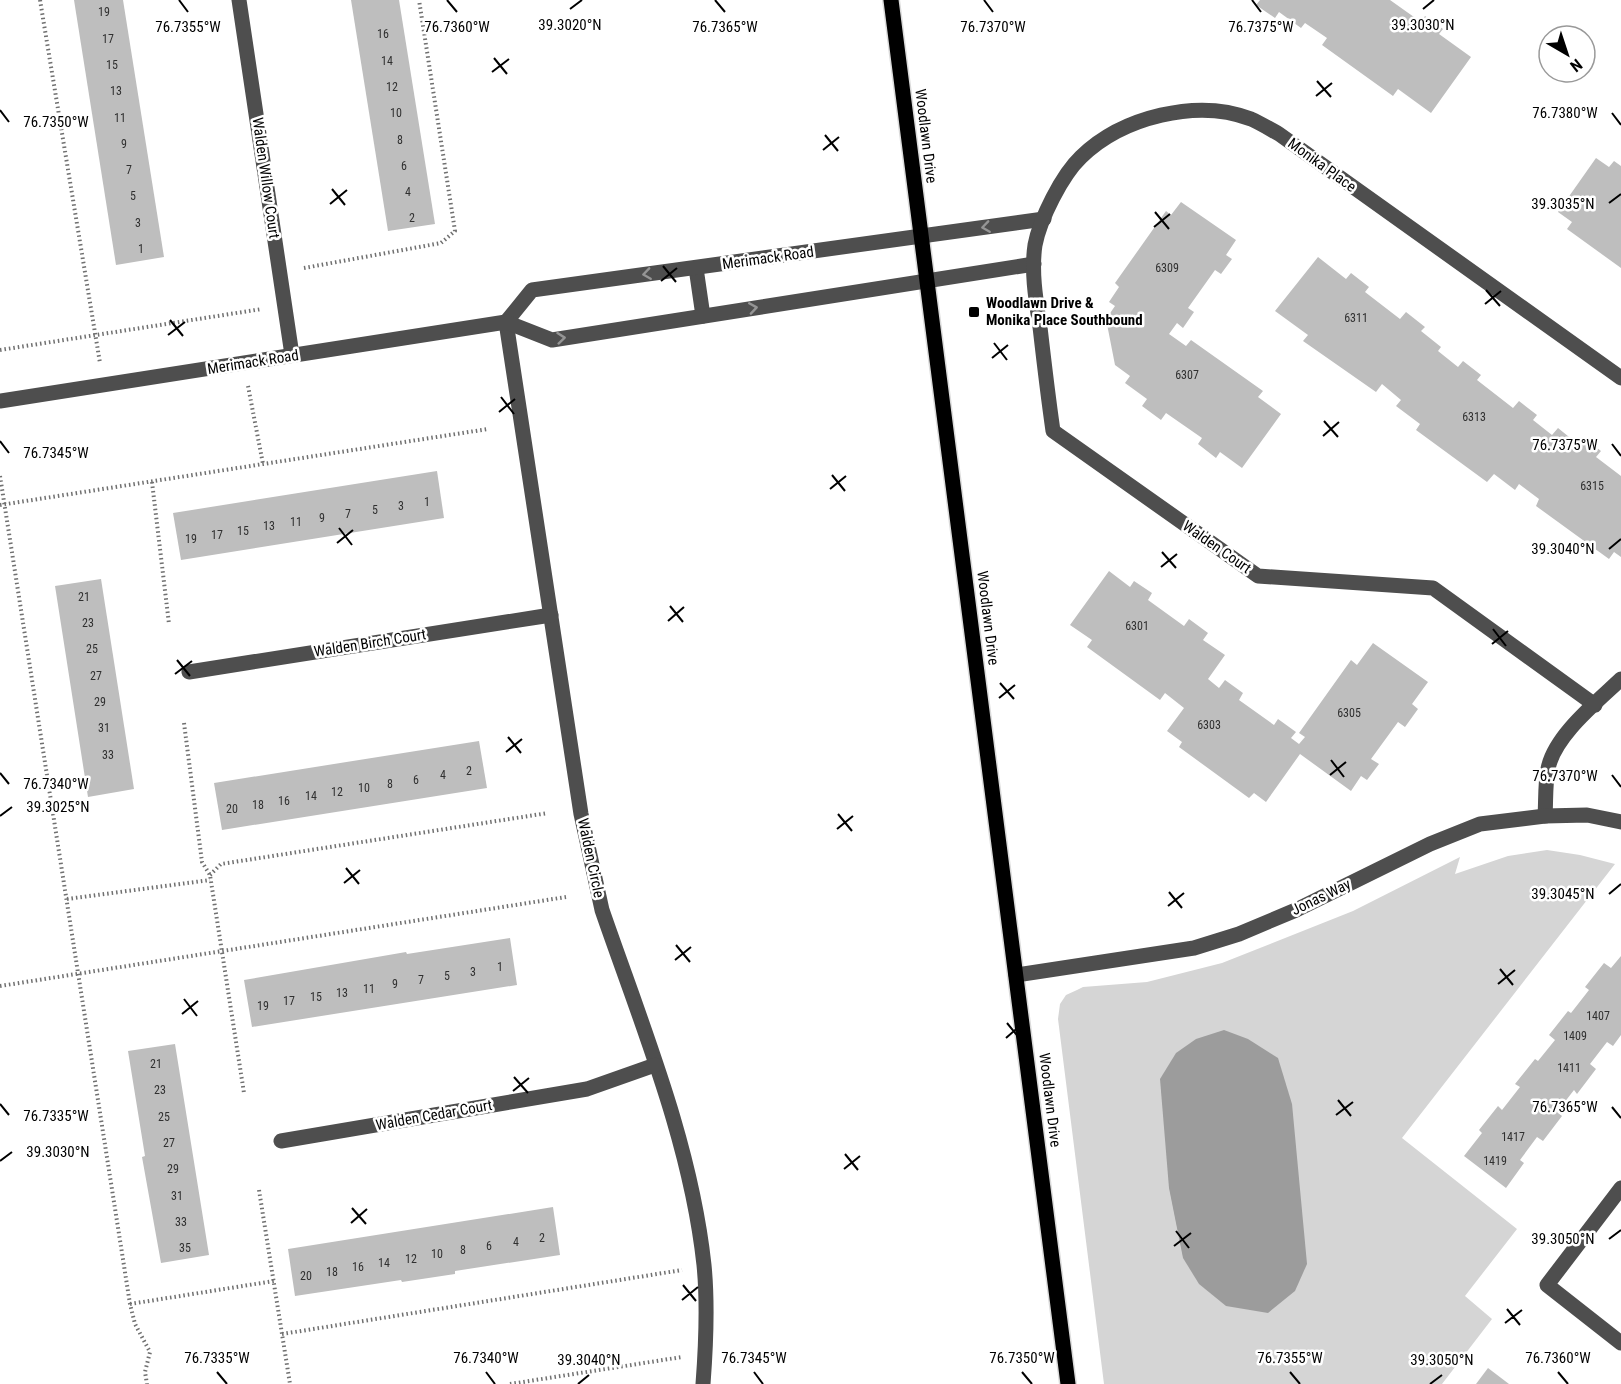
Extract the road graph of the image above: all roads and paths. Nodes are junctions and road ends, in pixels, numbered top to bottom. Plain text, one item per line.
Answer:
1 (40, 0) edge
2 (239, 0) edge
3 (419, 0) edge
4 (891, 0) edge
5 (1044, 219) junction
6 (921, 236) junction
7 (1035, 244) joint
8 (1034, 264) junction
9 (696, 268) junction
10 (300, 269) dead end
11 (927, 281) junction
12 (265, 308) dead end
13 (703, 316) junction
14 (506, 322) junction
15 (95, 335) junction
16 (0, 350) edge
17 (292, 356) junction
18 (244, 363) junction
19 (100, 366) dead end
20 (1621, 378) edge
21 (0, 401) edge
22 (488, 429) dead end
23 (263, 464) junction
24 (0, 476) edge
25 (152, 482) junction
26 (2, 505) edge
27 (551, 615) junction
28 (169, 624) dead end
29 (189, 672) dead end
30 (1621, 679) edge
31 (1595, 705) junction
32 (184, 723) dead end
33 (548, 813) dead end
34 (1545, 816) junction
35 (1621, 822) edge
36 (210, 878) junction
37 (566, 897) dead end
38 (66, 899) junction
39 (222, 951) junction
40 (78, 974) junction
41 (1016, 975) junction
42 (0, 986) edge
43 (655, 1065) junction
44 (244, 1093) dead end
45 (281, 1141) dead end
46 (1621, 1188) edge
47 (259, 1190) dead end
48 (686, 1269) dead end
49 (274, 1281) junction
50 (130, 1304) junction
51 (282, 1334) junction
52 (1621, 1344) edge
53 (683, 1357) dead end
54 (147, 1384) edge
55 (290, 1384) edge
56 (510, 1384) edge
57 (703, 1384) edge
58 (1068, 1384) edge

1 - 15 path
2 - 17 street, Walden Willow Court
3 - 10 path
4 - 6 main road, Woodlawn Drive
5 -> 6 street, Merimack Road
5 - 7 street, Monika Place
5 - 20 street, Monika Place
6 - 9 street, Merimack Road
6 - 11 main road, Woodlawn Drive
7 - 8 street, Walden Court
8 - 11 street
8 - 31 street, Walden Court
9 - 13 street
9 -> 14 street, Merimack Road
13 -> 11 street
11 - 41 main road, Woodlawn Drive
12 - 15 path
14 -> 13 street
14 - 17 street, Merimack Road
14 - 27 street, Walden Circle
15 - 16 path
15 - 19 path
17 - 18 street, Merimack Road
18 - 21 street, Merimack Road
18 - 23 path
22 - 23 path
23 - 25 path
24 - 26 path
25 - 26 path
25 - 28 path
26 - 38 path
27 - 29 street, Walden Birch Court
27 - 43 street, Walden Circle
30 - 31 street
31 - 34 street
32 - 36 path
33 - 36 path
34 - 35 street, Jonas Way
34 - 41 street, Jonas Way
36 - 38 path
36 - 39 path
37 - 39 path
38 - 40 path
39 - 40 path
39 - 44 path
40 - 42 path
40 - 50 path
41 - 58 main road, Woodlawn Drive
43 - 45 street, Walden Cedar Court
43 - 57 street, Walden Circle
46 - 52 street
47 - 49 path
48 - 51 path
49 - 50 path
49 - 51 path
50 - 54 path
51 - 55 path
53 - 56 path

